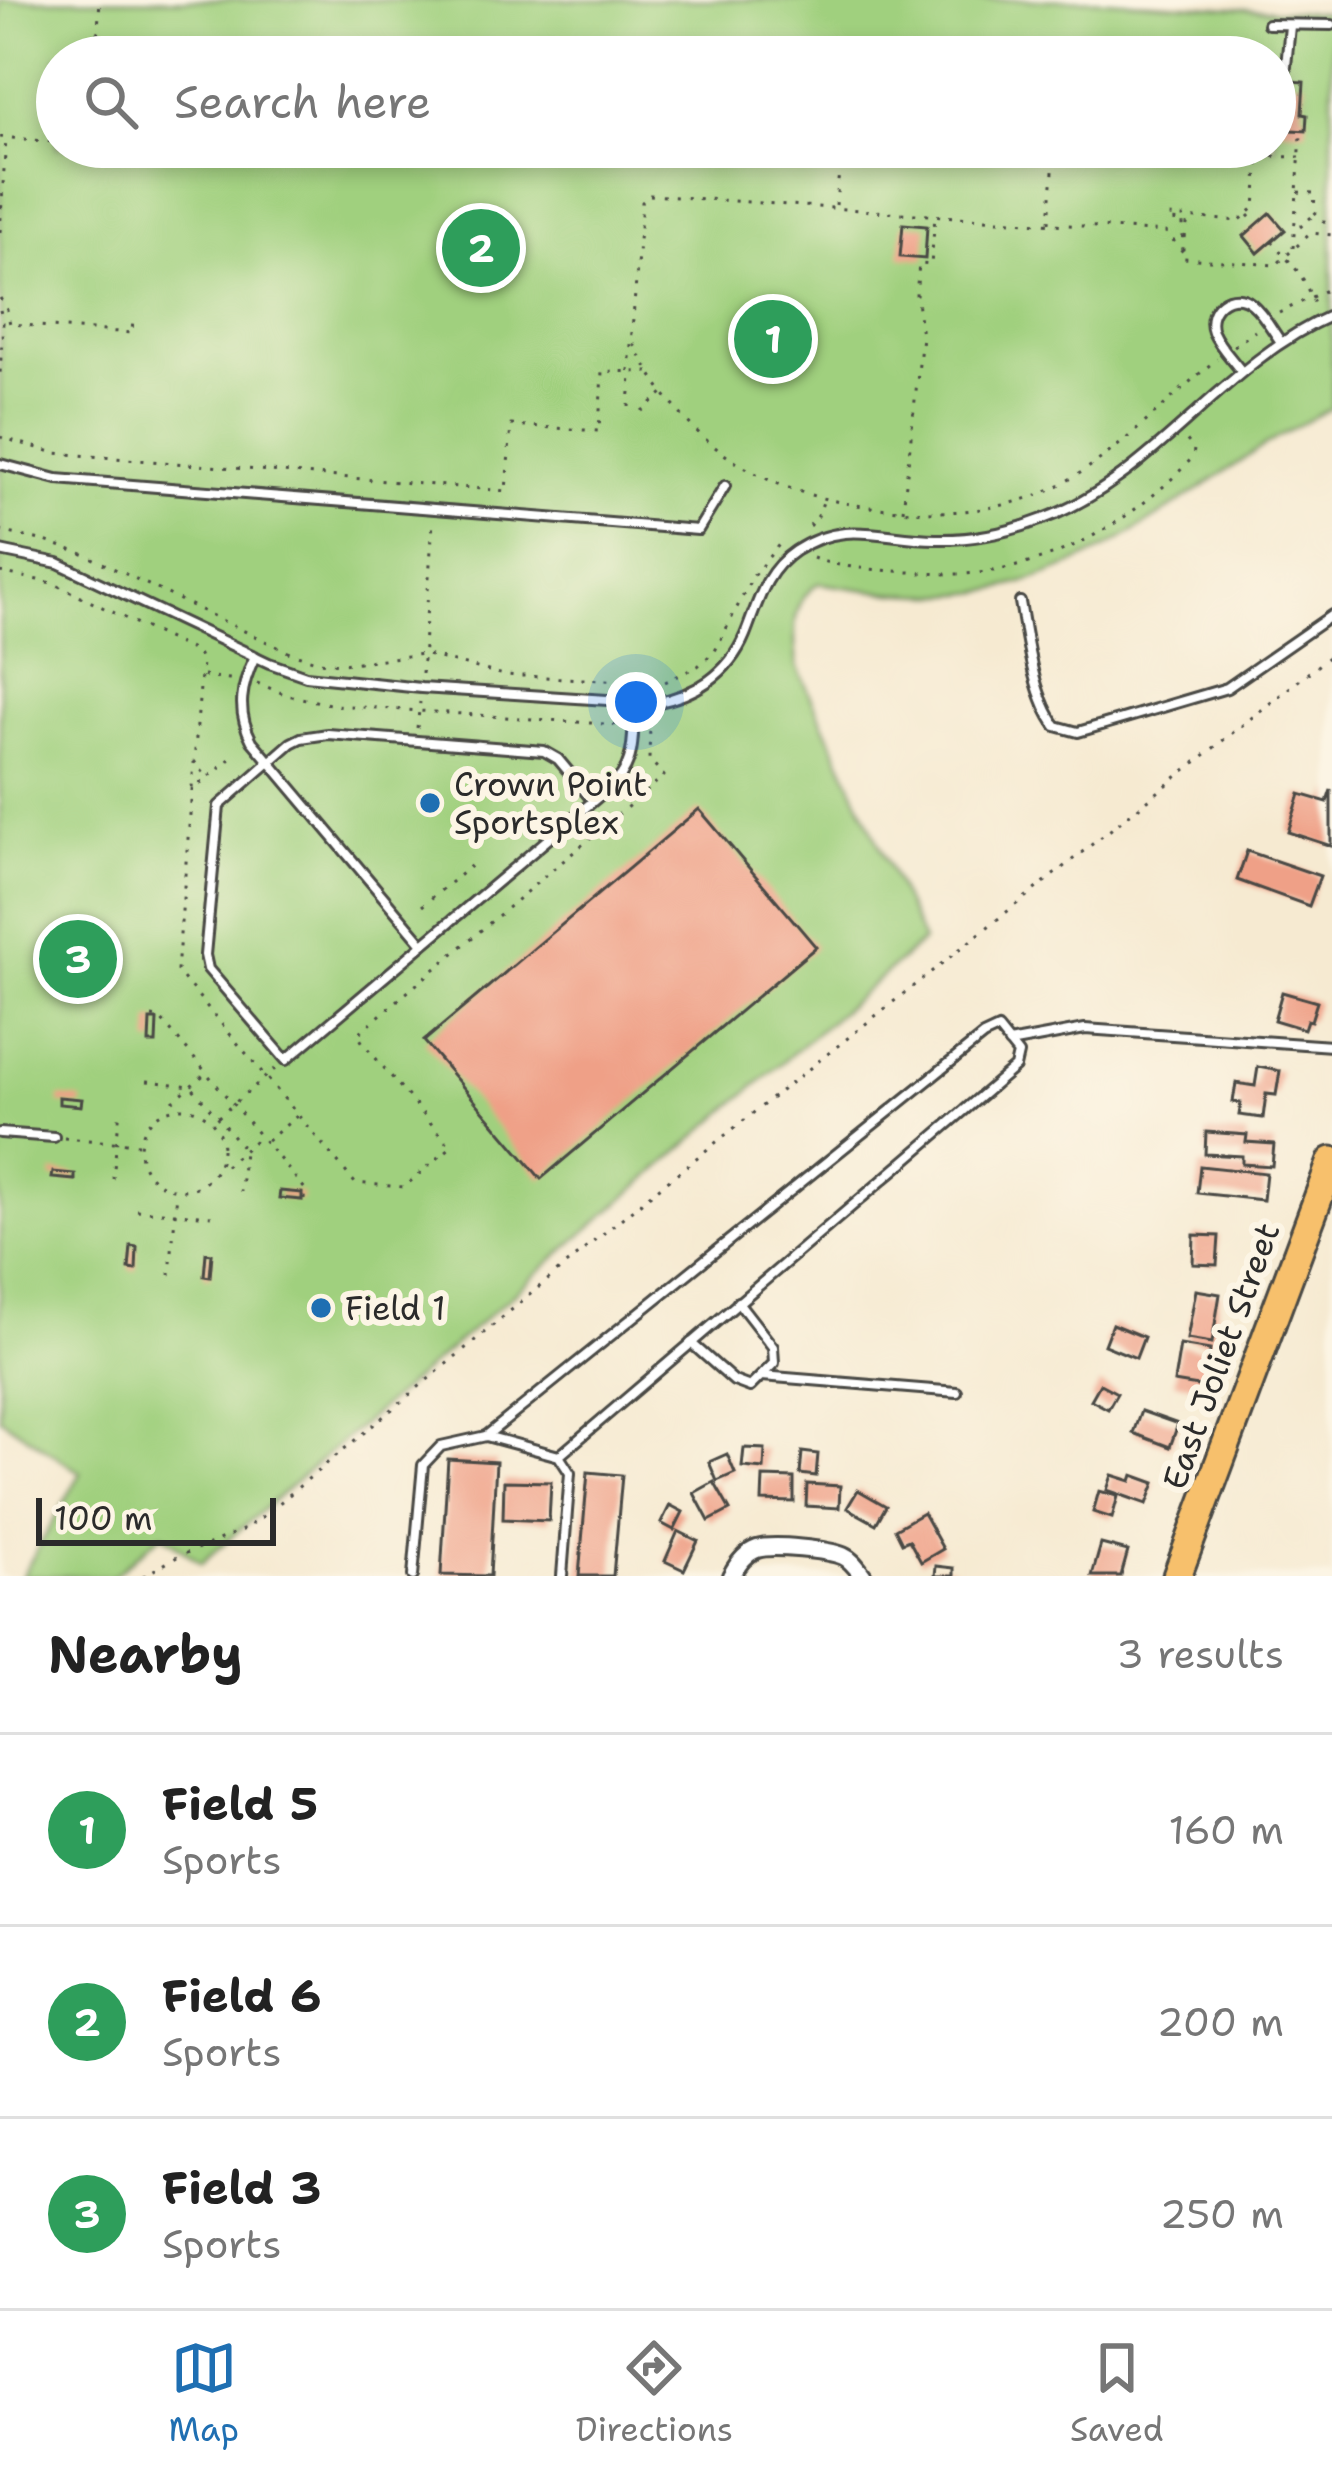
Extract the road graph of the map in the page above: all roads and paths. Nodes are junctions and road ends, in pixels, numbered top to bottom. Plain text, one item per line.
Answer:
1 (100, 0) edge
2 (1268, 24) dead end
3 (1332, 25) edge
4 (1290, 26) junction
5 (97, 36) edge
6 (1289, 36) edge
7 (1301, 136) dead end
8 (3, 138) edge
9 (36, 140) edge
10 (1296, 158) edge
11 (1300, 158) junction
12 (839, 168) edge
13 (1053, 168) edge
14 (1258, 168) edge
15 (1297, 192) junction
16 (836, 208) junction
17 (1316, 213) junction
18 (935, 214) junction
19 (1247, 214) junction
20 (1188, 218) junction
21 (1295, 220) junction
22 (1332, 222) edge
23 (1049, 224) junction
24 (1257, 225) dead end
25 (1300, 227) junction
26 (0, 232) edge
27 (1332, 235) edge
28 (1309, 236) junction
29 (1184, 239) junction
30 (1272, 241) dead end
31 (1293, 250) junction
32 (1183, 252) junction
33 (1285, 257) junction
34 (1332, 287) edge
35 (1311, 296) junction
36 (0, 298) edge
37 (0, 310) edge
38 (1332, 316) edge
39 (1273, 317) dead end
40 (133, 319) dead end
41 (1322, 320) junction
42 (1260, 327) dead end
43 (633, 342) junction
44 (1281, 342) junction
45 (1232, 347) dead end
46 (1220, 356) dead end
47 (1241, 371) junction
48 (650, 372) junction
49 (630, 373) junction
50 (0, 374) edge
51 (663, 393) junction
52 (629, 407) dead end
53 (1159, 409) junction
54 (642, 411) dead end
55 (1169, 421) dead end
56 (0, 437) edge
57 (0, 464) edge
58 (725, 486) dead end
59 (824, 500) junction
60 (902, 511) junction
61 (433, 520) dead end
62 (809, 526) dead end
63 (0, 531) edge
64 (782, 541) dead end
65 (0, 550) edge
66 (0, 572) edge
67 (1020, 602) dead end
68 (1332, 615) edge
69 (423, 654) junction
70 (1332, 654) edge
71 (255, 656) junction
72 (201, 676) junction
73 (230, 680) dead end
74 (276, 680) dead end
75 (255, 683) dead end
76 (421, 688) junction
77 (272, 690) junction
78 (634, 703) junction
79 (419, 711) junction
80 (606, 715) dead end
81 (604, 724) junction
82 (619, 725) dead end
83 (650, 725) dead end
84 (416, 740) junction
85 (194, 761) junction
86 (268, 761) junction
87 (207, 778) dead end
88 (192, 790) dead end
89 (593, 801) junction
90 (472, 864) dead end
91 (422, 906) dead end
92 (423, 944) junction
93 (152, 1018) dead end
94 (1009, 1043) junction
95 (1332, 1046) edge
96 (286, 1060) junction
97 (207, 1072) junction
98 (147, 1081) dead end
99 (174, 1084) junction
100 (191, 1086) junction
101 (234, 1104) junction
102 (173, 1105) junction
103 (120, 1108) dead end
104 (298, 1115) dead end
105 (215, 1119) junction
106 (0, 1133) edge
107 (260, 1136) junction
108 (54, 1137) joint
109 (266, 1142) junction
110 (117, 1143) junction
111 (140, 1144) junction
112 (451, 1147) dead end
113 (244, 1149) junction
114 (1332, 1161) edge
115 (222, 1165) junction
116 (243, 1167) junction
117 (113, 1179) dead end
118 (177, 1190) junction
119 (241, 1192) dead end
120 (304, 1199) dead end
121 (137, 1210) dead end
122 (175, 1212) junction
123 (212, 1216) dead end
124 (170, 1275) dead end
125 (738, 1302) junction
126 (692, 1342) junction
127 (762, 1376) junction
128 (957, 1392) dead end
129 (486, 1436) junction
130 (559, 1456) junction
131 (143, 1576) edge
132 (413, 1576) edge
133 (562, 1576) edge
134 (731, 1576) edge
135 (863, 1576) edge
136 (1178, 1576) edge

1 - 5 path
2 - 4 lane
3 - 4 lane
4 - 6 lane
7 - 11 path
8 - 9 path
8 - 26 path
10 - 11 path
11 - 15 path
12 - 16 path
13 - 23 path
14 - 19 path
15 - 17 path
15 - 21 path
16 - 18 path
16 - 43 path
17 - 22 path
17 - 25 path
18 - 23 path
18 - 60 path
19 - 20 path
19 - 24 path
20 - 29 path
20 - 29 path
21 - 25 path
21 - 31 path
23 - 32 path
25 - 28 path
27 - 28 path
28 - 31 path
29 - 32 path
30 - 33 path
31 - 33 path
32 - 33 path
33 - 35 path
34 - 35 path
35 - 39 path
35 - 41 path
36 - 40 path
37 - 50 path
38 - 41 lane
41 - 44 lane
42 - 45 path
43 - 48 path
43 - 49 path
44 - 47 lane
44 - 47 lane
46 - 53 path
47 - 78 lane
48 - 49 path
48 - 51 path
49 - 52 path
49 - 56 path
51 - 54 path
51 - 59 path
53 - 55 path
53 - 60 path
57 - 58 lane
59 - 60 path
59 - 62 path
61 - 69 path
63 - 69 path
64 - 69 path
65 - 71 lane
66 - 72 path
67 - 68 lane
69 - 76 path
70 - 131 path
71 - 76 lane
71 - 86 lane
72 - 73 path
72 - 85 path
74 - 77 path
75 - 77 path
76 - 78 lane
76 - 79 path
77 - 79 path
78 - 89 lane
79 - 81 path
79 - 84 path
80 - 81 path
81 - 82 path
83 - 112 path
84 - 86 lane
84 - 89 lane
85 - 87 path
85 - 88 path
86 - 92 lane
86 - 96 lane
89 - 92 lane
90 - 91 path
92 - 96 lane
93 - 97 path
94 - 95 lane
94 - 125 lane
94 - 129 lane
96 - 101 path
97 - 100 path
97 - 101 path
98 - 99 path
99 - 100 path
99 - 102 path
100 - 102 path
100 - 105 path
101 - 105 path
101 - 107 path
102 - 105 path
102 - 111 path
103 - 110 path
104 - 109 path
105 - 113 path
105 - 115 path
106 - 108 lane
107 - 109 path
107 - 113 path
108 - 110 path
109 - 120 path
110 - 111 path
110 - 117 path
111 - 118 path
113 - 115 path
113 - 116 path
114 - 136 main road, East Joliet Street
115 - 116 path
115 - 118 path
116 - 119 path
118 - 122 path
121 - 122 path
122 - 123 path
122 - 124 path
125 - 126 lane
125 - 127 lane
126 - 127 lane
126 - 130 lane
127 - 128 lane
129 - 130 lane
129 - 132 lane
130 - 133 lane
134 - 135 street

